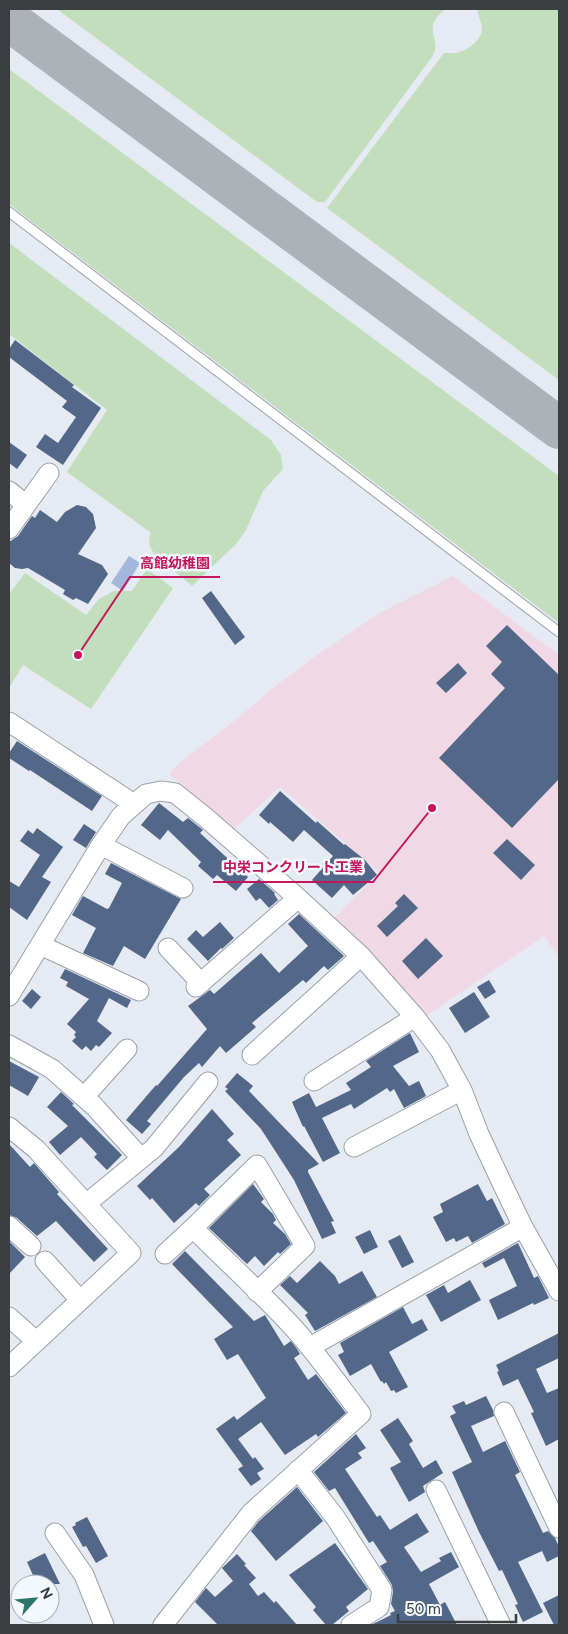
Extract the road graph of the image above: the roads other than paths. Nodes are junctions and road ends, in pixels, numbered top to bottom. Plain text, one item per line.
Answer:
1 (9, 212) edge
2 (49, 473) dead end
3 (9, 491) edge
4 (25, 504) junction
5 (9, 529) edge
6 (559, 632) edge
7 (9, 722) edge
8 (134, 804) junction
9 (101, 845) junction
10 (183, 888) dead end
11 (298, 898) junction
12 (40, 945) junction
13 (168, 948) dead end
14 (361, 956) junction
15 (138, 991) dead end
16 (9, 996) edge
17 (415, 1017) junction
18 (9, 1045) edge
19 (127, 1049) dead end
20 (252, 1055) dead end
21 (314, 1081) dead end
22 (208, 1082) dead end
23 (462, 1090) junction
24 (84, 1098) junction
25 (9, 1127) edge
26 (354, 1147) dead end
27 (141, 1158) junction
28 (86, 1204) junction
29 (9, 1226) edge
30 (523, 1227) junction
31 (193, 1228) junction
32 (31, 1246) dead end
33 (165, 1254) dead end
34 (45, 1261) dead end
35 (559, 1291) edge
36 (257, 1292) junction
37 (80, 1300) junction
38 (9, 1317) edge
39 (36, 1341) junction
40 (310, 1347) junction
41 (9, 1367) edge
42 (504, 1412) dead end
43 (298, 1470) junction
44 (436, 1490) dead end
45 (559, 1528) edge
46 (56, 1533) dead end
47 (104, 1625) edge
48 (163, 1625) edge
49 (351, 1625) edge
50 (501, 1625) edge

1 - 6 lane
2 - 4 street
3 - 4 street
4 - 5 street
7 - 8 street
8 - 9 street
8 - 11 street
9 - 10 street
9 - 12 street
11 - 13 street
11 - 14 street
12 - 15 street
12 - 16 street
14 - 17 street
14 - 20 street
17 - 21 street
17 - 23 street
18 - 24 street
19 - 24 street
22 - 27 street
23 - 26 street
23 - 30 street
24 - 27 street
25 - 28 street
27 - 28 street
28 - 37 street
29 - 32 street
30 - 35 street
30 - 40 street
31 - 33 street
31 - 36 street
31 - 36 street
34 - 37 street
36 - 40 street
37 - 39 street
38 - 39 street
39 - 41 street
40 - 43 street
42 - 45 street
43 - 48 street
43 - 49 street
44 - 50 street
46 - 47 street

